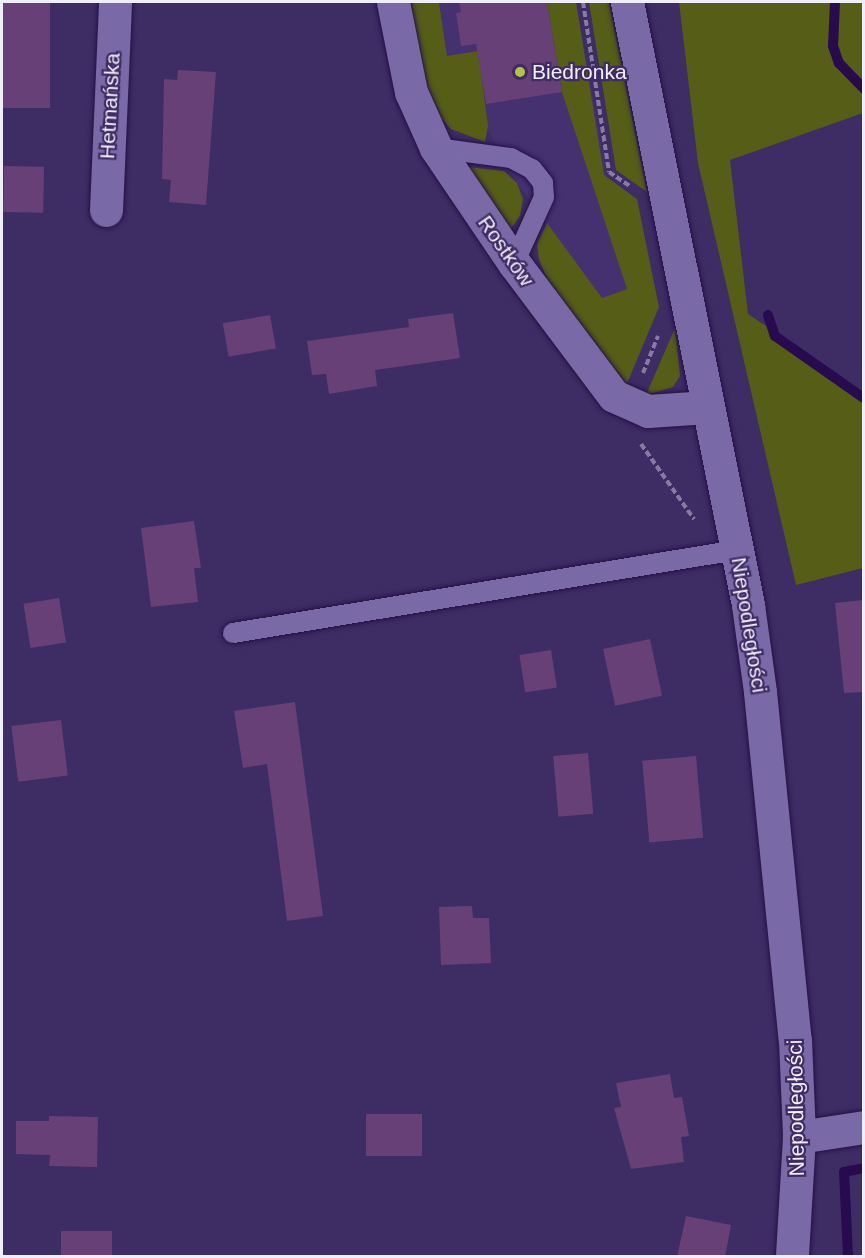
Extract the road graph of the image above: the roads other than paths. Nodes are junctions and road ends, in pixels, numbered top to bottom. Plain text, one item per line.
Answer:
1 (115, 2) edge
2 (393, 2) edge
3 (627, 2) edge
4 (436, 148) junction
5 (106, 210) dead end
6 (514, 263) junction
7 (708, 407) junction
8 (723, 552) junction
9 (233, 633) dead end
10 (864, 1127) edge
11 (799, 1137) junction
12 (792, 1257) edge

1 - 5 street, Hetmańska
2 - 4 street, Rostków
3 - 7 street, Niepodległości
4 - 6 street, Rostków
4 - 6 lane
6 - 7 street, Rostków
7 - 8 street, Niepodległości
8 - 9 lane
8 - 11 street, Niepodległości
10 - 11 street
11 - 12 street, Niepodległości

